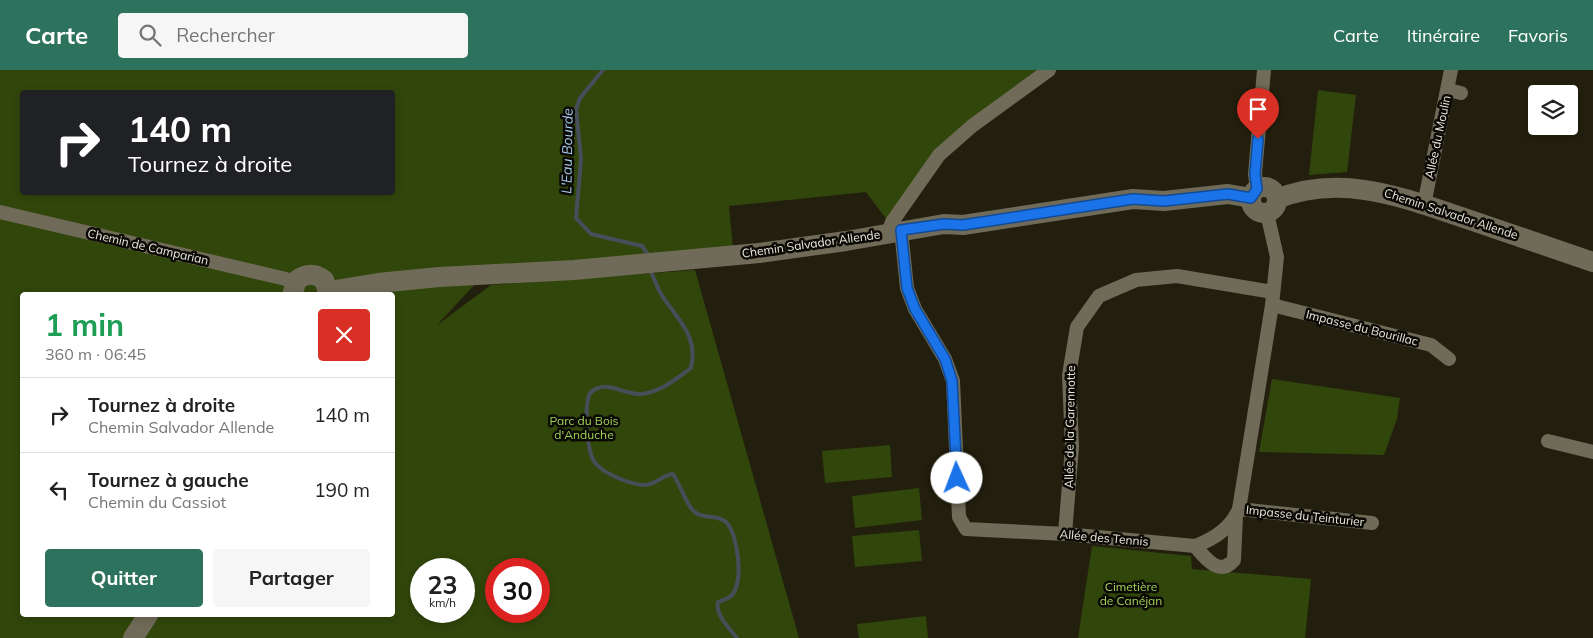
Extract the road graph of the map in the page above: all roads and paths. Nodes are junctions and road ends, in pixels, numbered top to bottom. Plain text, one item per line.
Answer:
1 (1049, 70) edge
2 (1264, 70) edge
3 (1451, 70) edge
4 (1254, 193) junction
5 (1424, 204) junction
6 (1272, 206) junction
7 (0, 212) edge
8 (894, 232) junction
9 (1593, 262) edge
10 (293, 290) edge
11 (329, 292) edge
12 (334, 292) edge
13 (1272, 299) junction
14 (1449, 359) dead end
15 (1548, 441) dead end
16 (1593, 452) edge
17 (1237, 512) junction
18 (1372, 523) dead end
19 (1066, 534) junction
20 (1195, 546) junction
21 (147, 617) edge
22 (133, 638) edge

1 - 8 street
2 - 4 street
3 - 5 street, Allée du Moulin
4 - 6 street, Chemin Salvador Allende
4 - 8 street, Chemin Salvador Allende
5 - 6 street, Chemin Salvador Allende
5 - 9 street, Chemin Salvador Allende
6 - 13 street
7 - 10 street, Chemin de Camparian
8 - 12 street, Chemin Salvador Allende
8 - 19 street, Allée des Tennis
10 - 11 street
13 - 14 street, Impasse du Bourillac
13 - 17 street
13 - 19 street, Allée de la Garennotte
15 - 16 street
17 - 18 street, Impasse du Teinturier
17 - 20 street
17 - 20 street
19 - 20 street, Allée des Tennis
21 - 22 street

